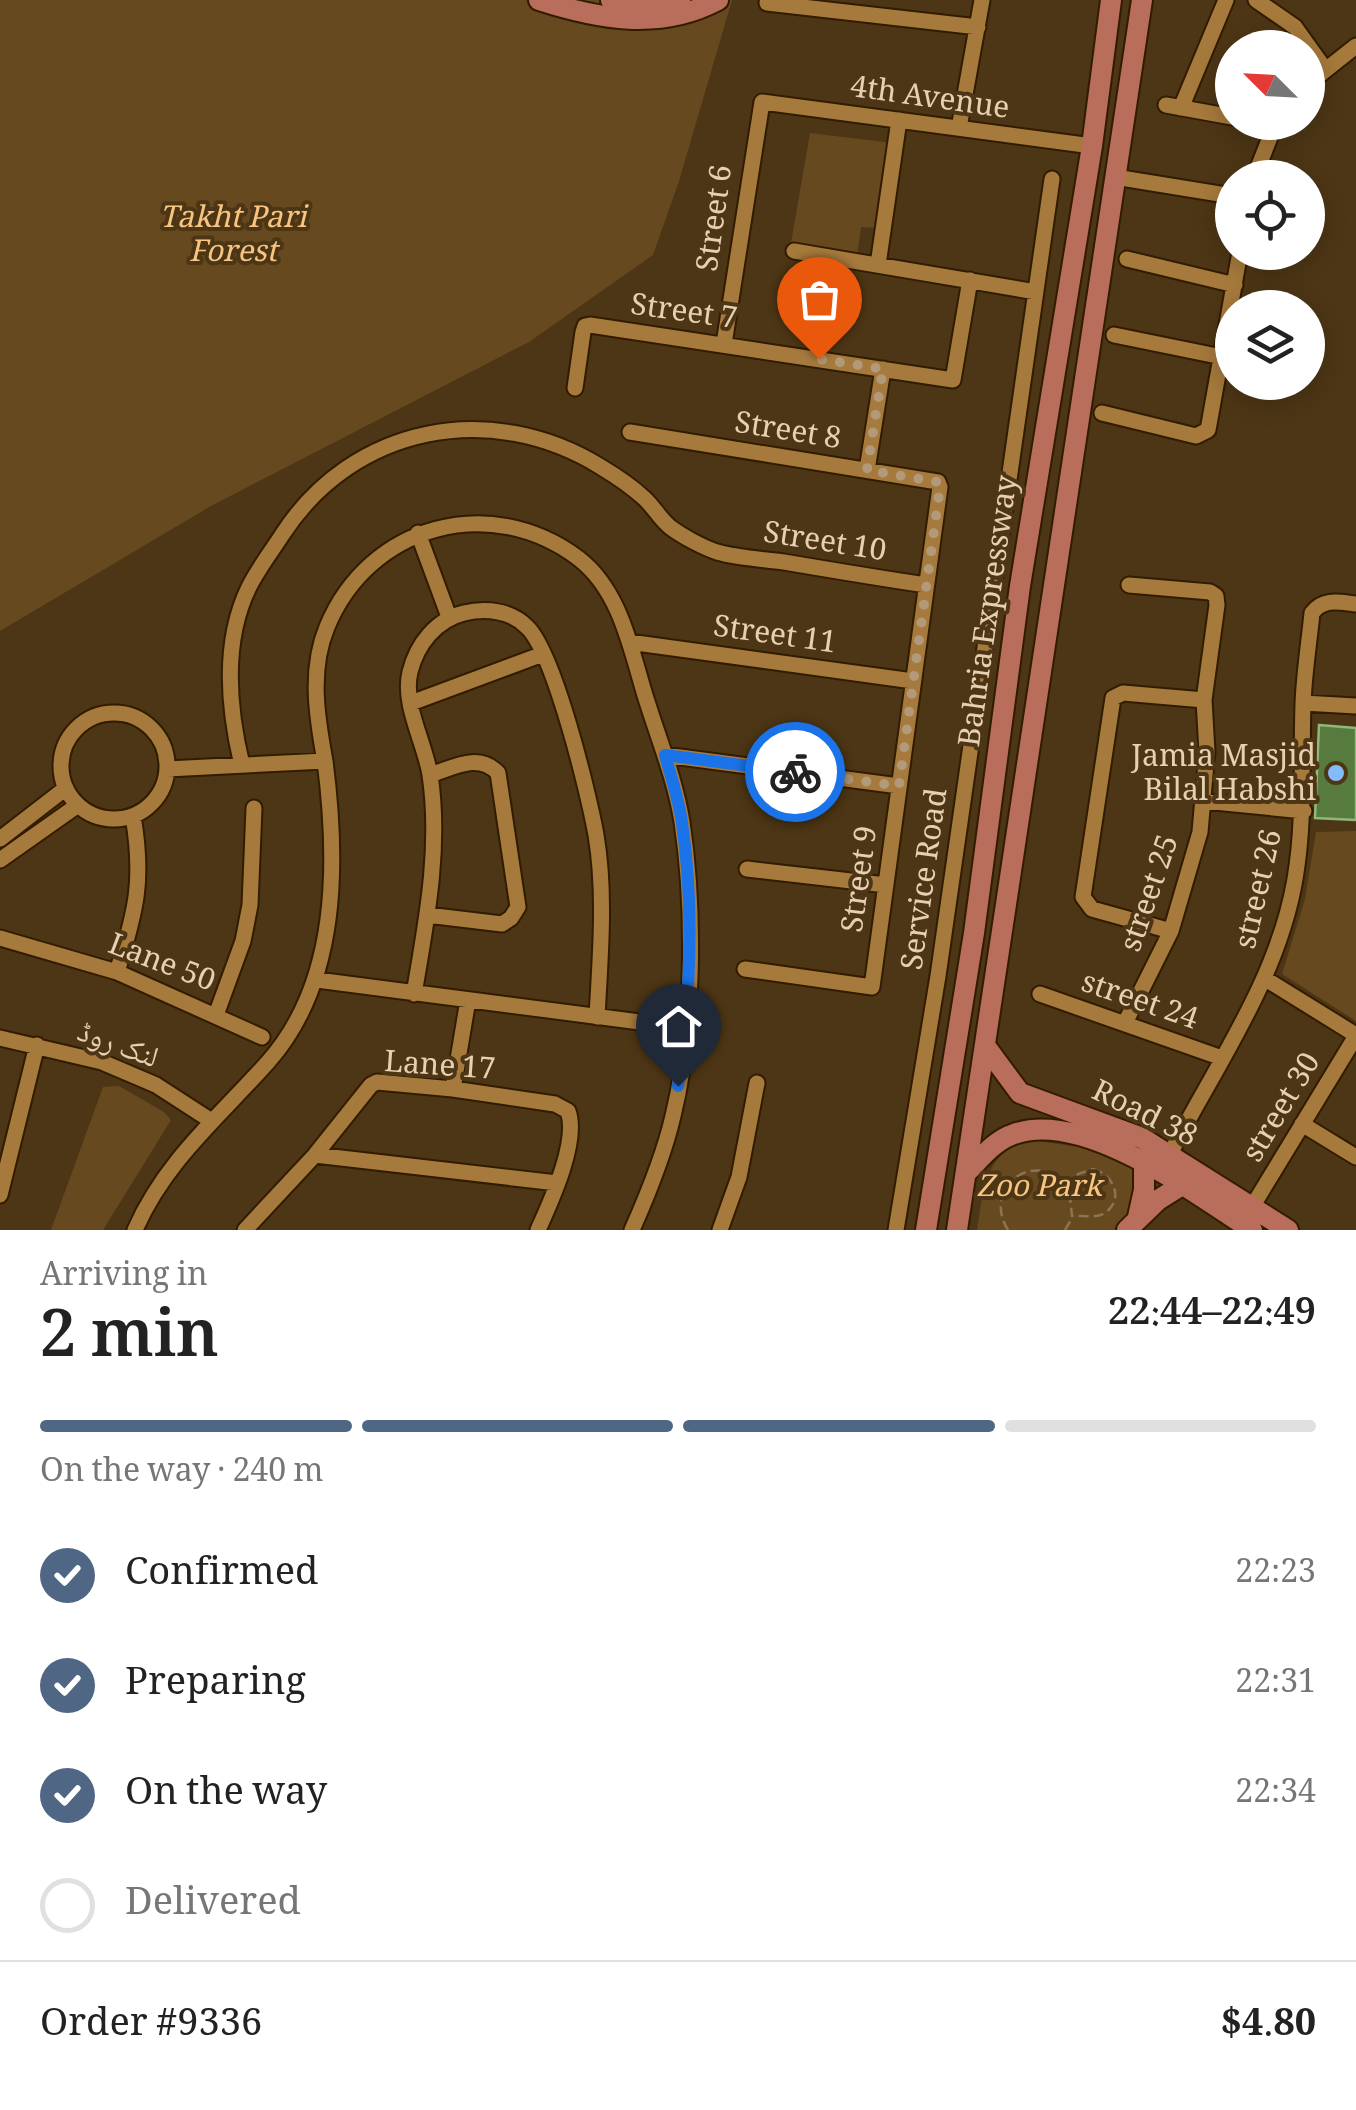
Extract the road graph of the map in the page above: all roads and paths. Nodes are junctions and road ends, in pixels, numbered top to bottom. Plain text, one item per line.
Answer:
1 (538, 0) edge
2 (611, 0) edge
3 (680, 0) edge
4 (718, 0) edge
5 (982, 0) edge
6 (1111, 0) edge
7 (1142, 0) edge
8 (1226, 0) edge
9 (1256, 0) edge
10 (767, 3) dead end
11 (876, 7) edge
12 (978, 26) junction
13 (1297, 30) edge
14 (1356, 46) edge
15 (1325, 68) edge
16 (762, 102) joint
17 (1215, 114) edge
18 (899, 120) junction
19 (959, 128) junction
20 (1092, 146) junction
21 (1115, 177) junction
22 (1052, 179) dead end
23 (1215, 193) edge
24 (1047, 217) junction
25 (1079, 220) junction
26 (794, 252) dead end
27 (1127, 259) dead end
28 (878, 264) junction
29 (1237, 270) edge
30 (970, 280) junction
31 (1235, 285) junction
32 (1234, 290) edge
33 (1036, 292) junction
34 (1114, 334) dead end
35 (724, 344) junction
36 (1215, 356) edge
37 (883, 369) junction
38 (575, 388) dead end
39 (1215, 394) edge
40 (1102, 413) dead end
41 (630, 432) dead end
42 (867, 470) junction
43 (938, 482) joint
44 (418, 533) junction
45 (926, 585) junction
46 (1129, 585) dead end
47 (1020, 586) junction
48 (1054, 592) junction
49 (1356, 604) edge
50 (448, 617) junction
51 (629, 642) junction
52 (543, 654) junction
53 (913, 681) junction
54 (1204, 700) junction
55 (411, 703) junction
56 (1303, 703) junction
57 (1356, 706) edge
58 (971, 749) junction
59 (998, 754) junction
60 (665, 755) junction
61 (325, 761) junction
62 (242, 765) junction
63 (167, 769) junction
64 (430, 775) junction
65 (899, 786) junction
66 (66, 788) junction
67 (1204, 801) junction
68 (78, 805) junction
69 (254, 808) dead end
70 (1304, 811) junction
71 (133, 816) junction
72 (0, 839) edge
73 (0, 860) edge
74 (747, 869) dead end
75 (886, 886) junction
76 (427, 915) junction
77 (1171, 931) junction
78 (0, 938) edge
79 (745, 969) dead end
80 (117, 972) junction
81 (1264, 978) junction
82 (317, 980) junction
83 (414, 994) junction
84 (1040, 994) dead end
85 (468, 1000) junction
86 (216, 1015) junction
87 (597, 1017) junction
88 (1124, 1024) junction
89 (686, 1028) junction
90 (1356, 1036) edge
91 (262, 1037) dead end
92 (0, 1038) edge
93 (37, 1045) junction
94 (986, 1047) junction
95 (1222, 1058) junction
96 (758, 1083) dead end
97 (453, 1089) junction
98 (210, 1120) junction
99 (1302, 1124) junction
100 (1170, 1154) junction
101 (315, 1155) junction
102 (1356, 1157) edge
103 (1144, 1160) junction
104 (967, 1172) junction
105 (557, 1184) junction
106 (1182, 1185) junction
107 (1070, 1192) junction
108 (0, 1196) edge
109 (1072, 1216) junction
110 (1247, 1223) edge
111 (1132, 1224) edge
112 (247, 1228) edge
113 (135, 1230) edge
114 (270, 1230) edge
115 (538, 1230) edge
116 (632, 1230) edge
117 (720, 1230) edge
118 (896, 1230) edge
119 (926, 1230) edge
120 (958, 1230) edge
121 (1008, 1230) edge
122 (1065, 1230) edge
123 (1288, 1230) edge

1 - 4 main road
2 - 3 main road
5 - 12 street
6 - 20 main road, Bahria Expressway
7 - 21 main road, Bahria Expressway
8 - 17 street
9 - 13 street
10 - 11 street
11 - 12 street
12 - 19 street
14 - 15 street
16 - 18 street, 4th Avenue
16 - 35 street, Street 6
18 - 19 street, 4th Avenue
18 - 28 street
19 - 20 street, 4th Avenue
20 - 25 main road, Bahria Expressway
21 - 23 street
21 - 48 main road, Bahria Expressway
22 - 24 street, Service Road
24 - 25 street
24 - 33 street, Service Road
25 - 47 main road, Bahria Expressway
26 - 28 street
27 - 31 street
28 - 30 street
29 - 31 street
30 - 33 street
30 - 37 street, Street 7
31 - 32 street
33 - 58 street, Service Road
34 - 36 street
35 - 37 street, Street 7
35 - 38 street, Street 7
37 - 42 street
39 - 40 street
41 - 42 street, Street 8
42 - 43 street, Street 8
43 - 45 street, Street 9
44 - 50 street
44 - 51 street
44 - 61 street
45 - 53 street, Street 9
45 - 62 street, Street 10
46 - 54 street, street 25
47 - 48 main road
47 - 59 main road, Bahria Expressway
48 - 94 main road, Bahria Expressway
49 - 56 street, street 26
50 - 52 street
50 - 55 street
51 - 53 street, Street 11
51 - 60 street
52 - 55 street
52 - 87 street
53 - 65 street, Street 9
54 - 67 street, street 25
54 - 77 street
55 - 64 street
56 - 57 street
56 - 70 street, street 26
58 - 59 street
58 - 118 street, Service Road
59 - 119 main road, Bahria Expressway
60 - 65 street
60 - 89 street
61 - 62 street
61 - 82 street
62 - 63 street
63 - 66 street
63 - 71 street
64 - 76 street
64 - 76 street
65 - 75 street, Street 9
66 - 68 street
66 - 72 street
67 - 70 street
67 - 77 street, street 25
68 - 71 street
68 - 73 street
69 - 86 street, Lane 50
70 - 81 street, street 26
71 - 80 street
74 - 75 street
75 - 79 street, Street 9
76 - 83 street
77 - 88 street, street 25
78 - 80 street, Lane 50
80 - 86 street, Lane 50
81 - 90 street
81 - 95 street, street 26
82 - 83 street
82 - 98 street
83 - 85 street
84 - 88 street, street 24
85 - 87 street
85 - 97 street
86 - 91 street
87 - 89 street
88 - 95 street, street 24
89 - 116 street
90 - 99 street, street 30
92 - 93 street, لنک روڈ
93 - 98 street, لنک روڈ
93 - 108 street
94 - 100 main road, Road 38
94 - 104 main road, Bahria Expressway
95 - 100 street, street 26
96 - 117 street
97 - 101 street, Lane 17
97 - 105 street, Lane 17
98 - 113 street
99 - 102 street
99 - 110 street, street 30
100 - 110 main road, Road 38
101 - 105 street
101 - 112 street, Lane 17
103 - 104 main road, Road 38
103 - 106 main road, Road 38
103 - 111 main road
104 - 120 main road, Bahria Expressway
105 - 115 street, Lane 17
106 - 110 main road, Road 38
106 - 111 main road
107 - 109 path
107 - 109 path
107 - 121 path
109 - 122 path
110 - 123 main road, Road 38
112 - 114 street

